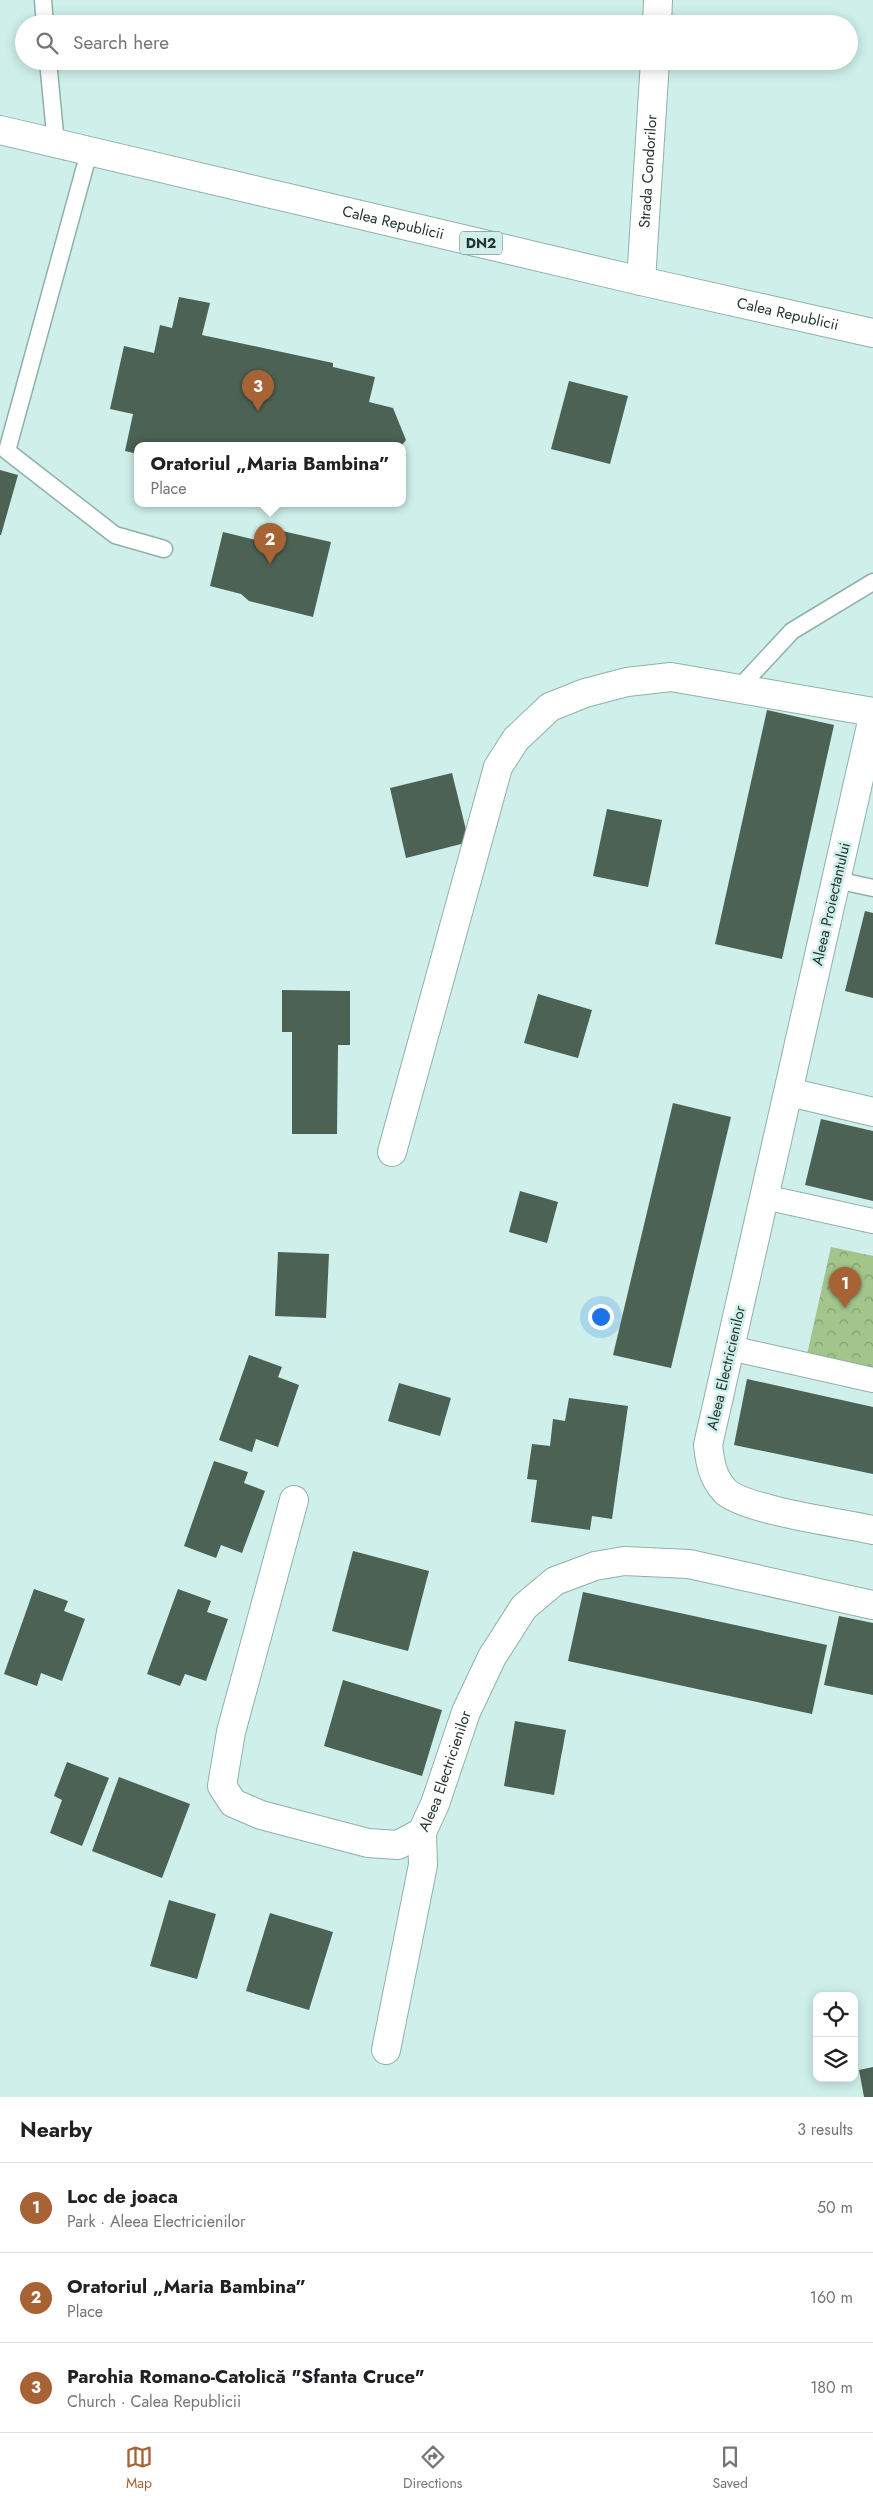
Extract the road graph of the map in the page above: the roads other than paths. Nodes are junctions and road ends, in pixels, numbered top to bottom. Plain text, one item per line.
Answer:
1 (43, 0) edge
2 (658, 0) edge
3 (44, 15) edge
4 (657, 15) edge
5 (49, 70) edge
6 (654, 70) edge
7 (0, 130) edge
8 (56, 144) junction
9 (88, 152) junction
10 (641, 281) junction
11 (873, 333) edge
12 (164, 549) dead end
13 (873, 582) edge
14 (739, 688) junction
15 (873, 712) edge
16 (873, 717) edge
17 (836, 880) junction
18 (873, 888) edge
19 (788, 1092) junction
20 (873, 1112) edge
21 (392, 1152) dead end
22 (764, 1197) junction
23 (873, 1222) edge
24 (730, 1348) junction
25 (873, 1380) edge
26 (294, 1500) dead end
27 (873, 1530) edge
28 (873, 1605) edge
29 (422, 1832) junction
30 (386, 2050) dead end

1 - 3 lane
2 - 4 street
5 - 8 lane
6 - 10 street, Strada Condorilor
7 - 8 street, Calea Republicii / DN2
8 - 9 street, Calea Republicii / DN2
9 - 10 street, Calea Republicii / DN2
9 - 12 lane
10 - 11 street, Calea Republicii / DN2
13 - 14 lane
14 - 15 street
14 - 21 street
16 - 17 street, Aleea Proiectantului
17 - 18 lane
17 - 19 street, Aleea Proiectantului
19 - 20 street
19 - 22 street, Aleea Electricienilor
22 - 23 street
22 - 24 street, Aleea Electricienilor
24 - 25 street
24 - 27 street, Aleea Electricienilor
26 - 29 street, Aleea Electricienilor
28 - 29 street, Aleea Electricienilor
29 - 30 street

